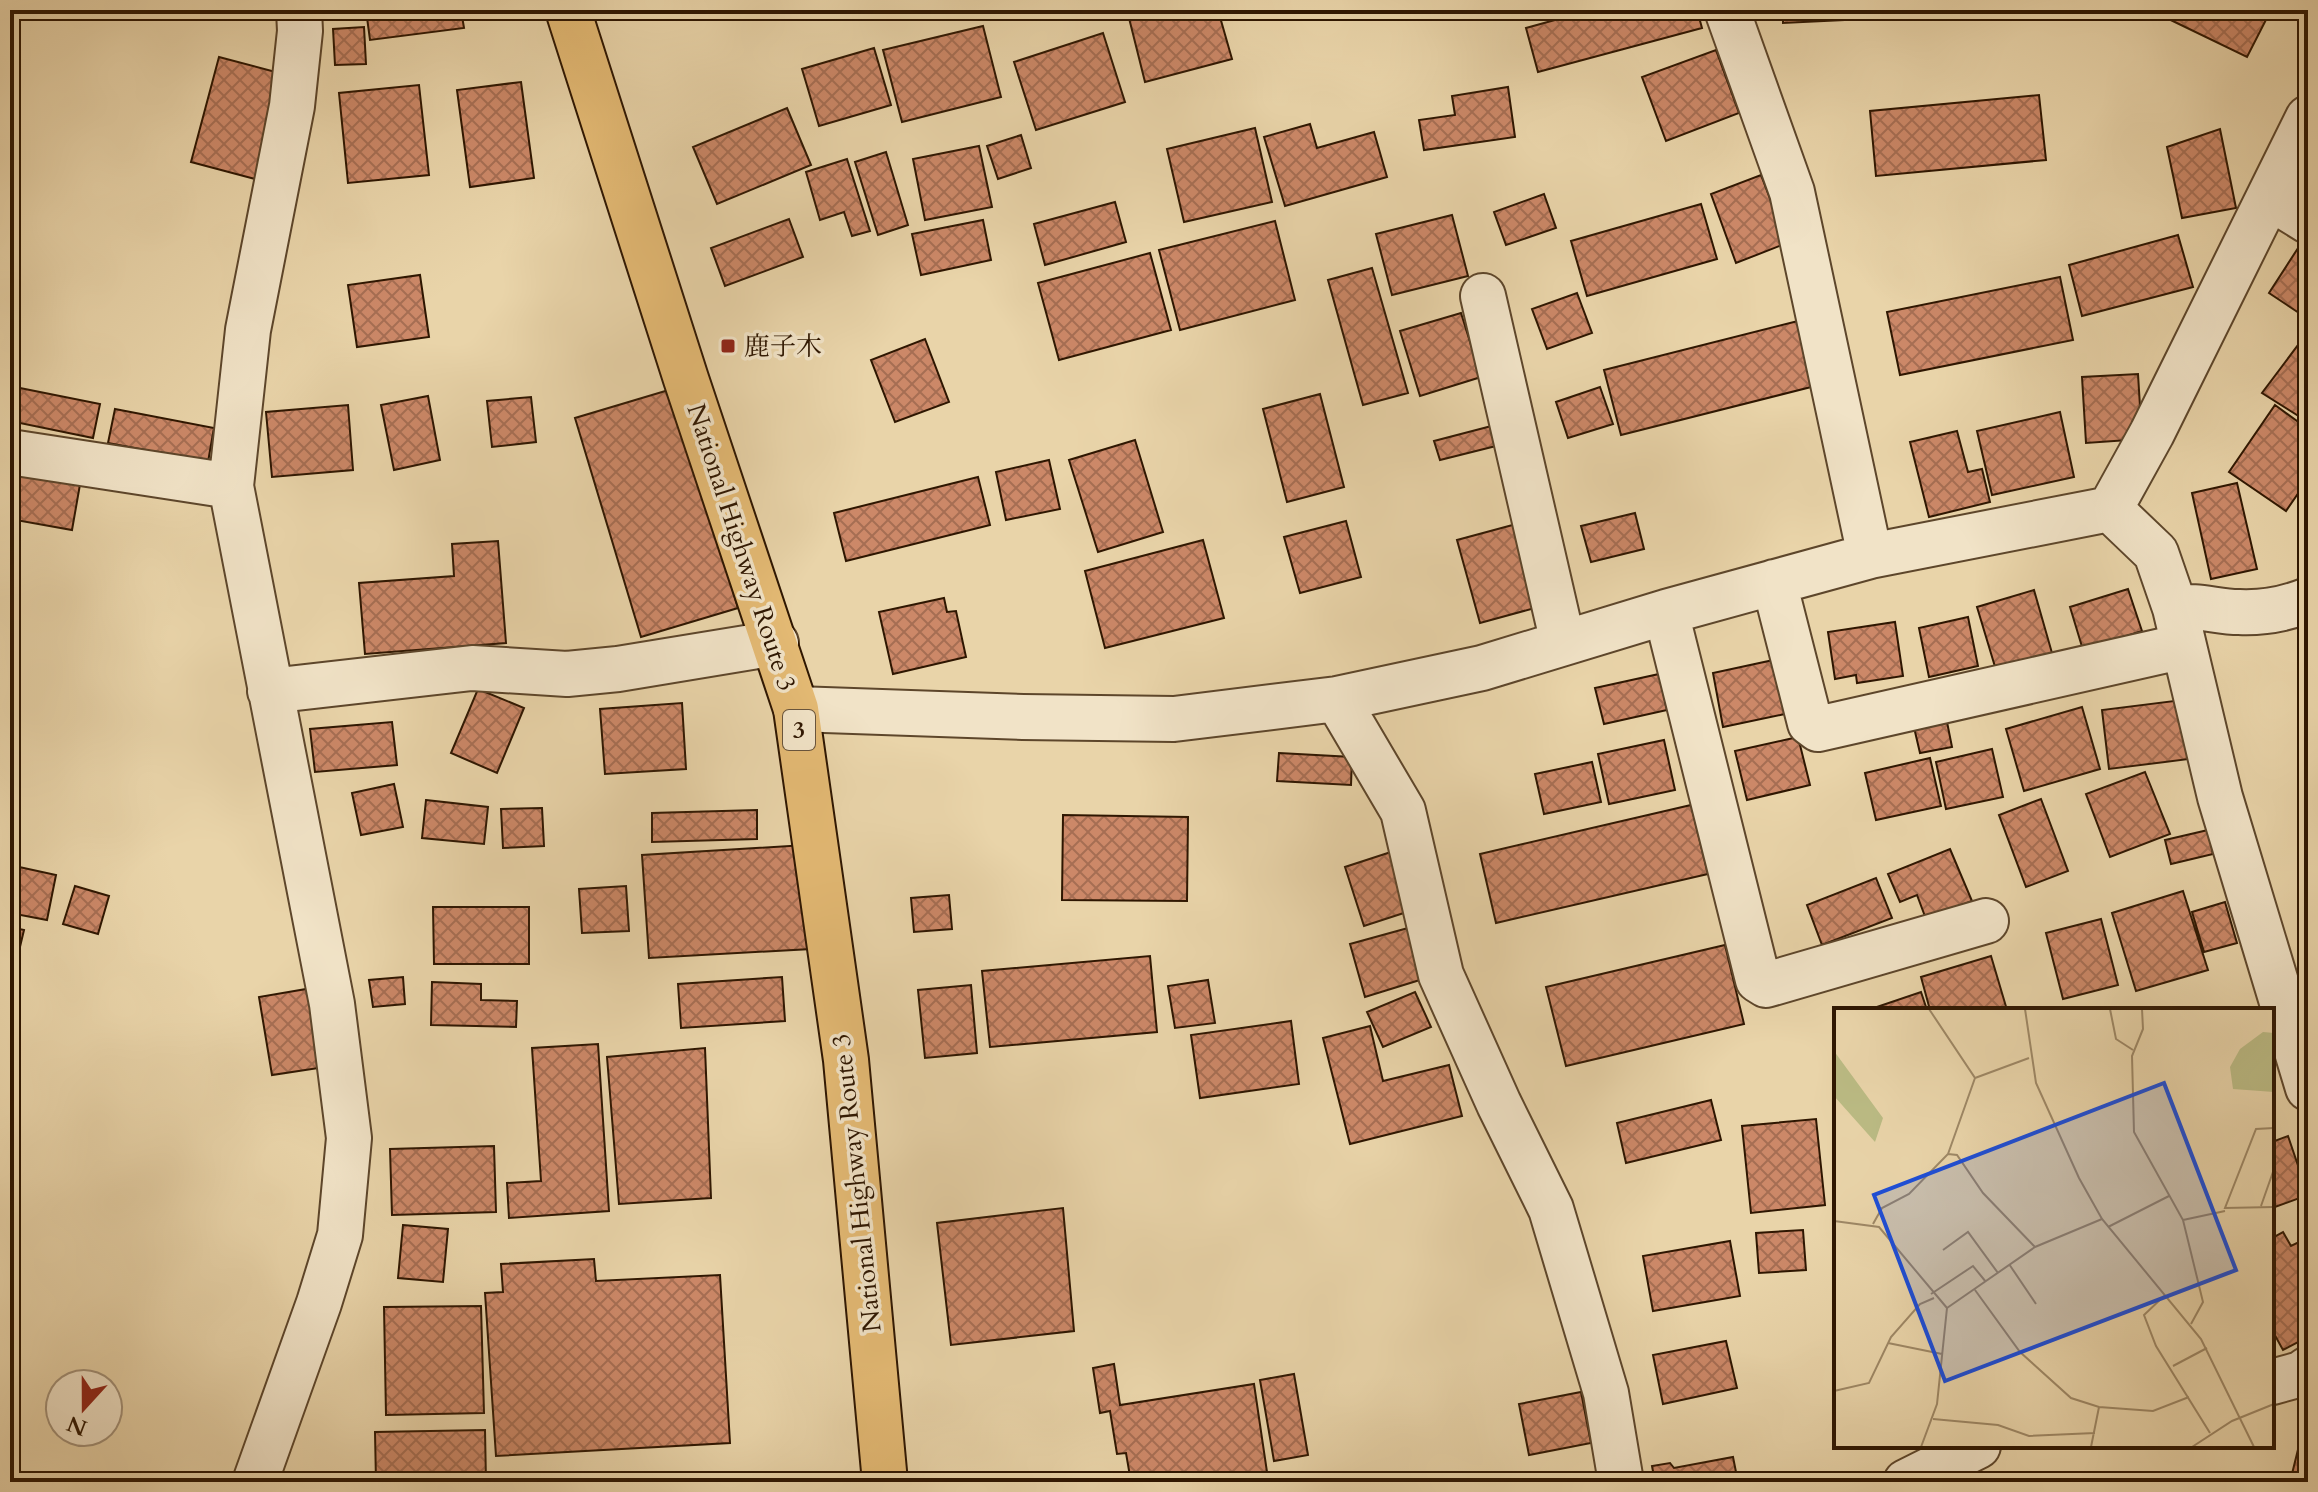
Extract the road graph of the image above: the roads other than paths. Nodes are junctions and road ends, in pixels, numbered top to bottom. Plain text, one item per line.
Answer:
1 (299, 10) edge
2 (568, 10) edge
3 (1727, 10) edge
4 (2308, 118) edge
5 (2269, 197) junction
6 (2308, 221) edge
7 (1483, 296) dead end
8 (10, 452) edge
9 (231, 486) junction
10 (2110, 509) junction
11 (1870, 556) junction
12 (1774, 582) junction
13 (2308, 600) edge
14 (1666, 612) junction
15 (2179, 627) junction
16 (776, 643) junction
17 (1563, 643) junction
18 (270, 691) junction
19 (1337, 699) junction
20 (796, 709) junction
21 (1986, 921) dead end
22 (2308, 1088) edge
23 (2308, 1369) edge
24 (2274, 1381) edge
25 (1974, 1448) edge
26 (255, 1482) edge
27 (885, 1482) edge
28 (1621, 1482) edge
29 (1906, 1482) edge

1 - 9 street
2 - 16 highway, National Highway Route 3 / 3
3 - 11 street
4 - 5 street
5 - 6 street
5 - 10 street
7 - 17 street
8 - 9 street
9 - 18 street
10 - 11 street
10 - 15 street
11 - 12 street
12 - 14 street
12 - 15 street
13 - 15 street
14 - 17 street
14 - 21 street
15 - 22 street
16 - 18 street
16 - 20 highway, National Highway Route 3 / 3
17 - 19 street
18 - 26 street
19 - 20 street
19 - 28 street
20 - 27 highway, National Highway Route 3 / 3
23 - 24 street
25 - 29 street

